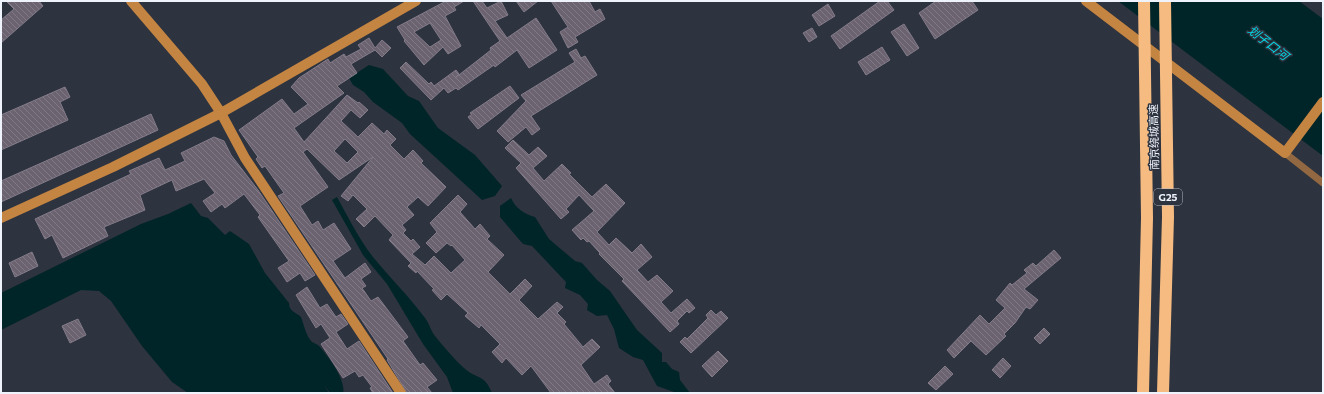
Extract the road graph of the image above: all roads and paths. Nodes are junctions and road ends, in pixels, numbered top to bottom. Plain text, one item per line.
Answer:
1 (131, 1) edge
2 (416, 1) edge
3 (1086, 1) edge
4 (1144, 1) edge
5 (1166, 1) edge
6 (1323, 102) edge
7 (221, 113) junction
8 (1287, 150) junction
9 (1323, 183) edge
10 (1, 218) edge
11 (401, 393) edge
12 (1143, 393) edge
13 (1163, 393) edge

1 - 7 main road
2 - 7 main road
3 - 8 main road
4 - 12 highway, 南京绕城高速 / G25, bridge
5 - 13 highway, 南京绕城高速 / G25, bridge
6 - 8 main road
7 - 10 main road
7 - 11 main road
8 - 9 street

